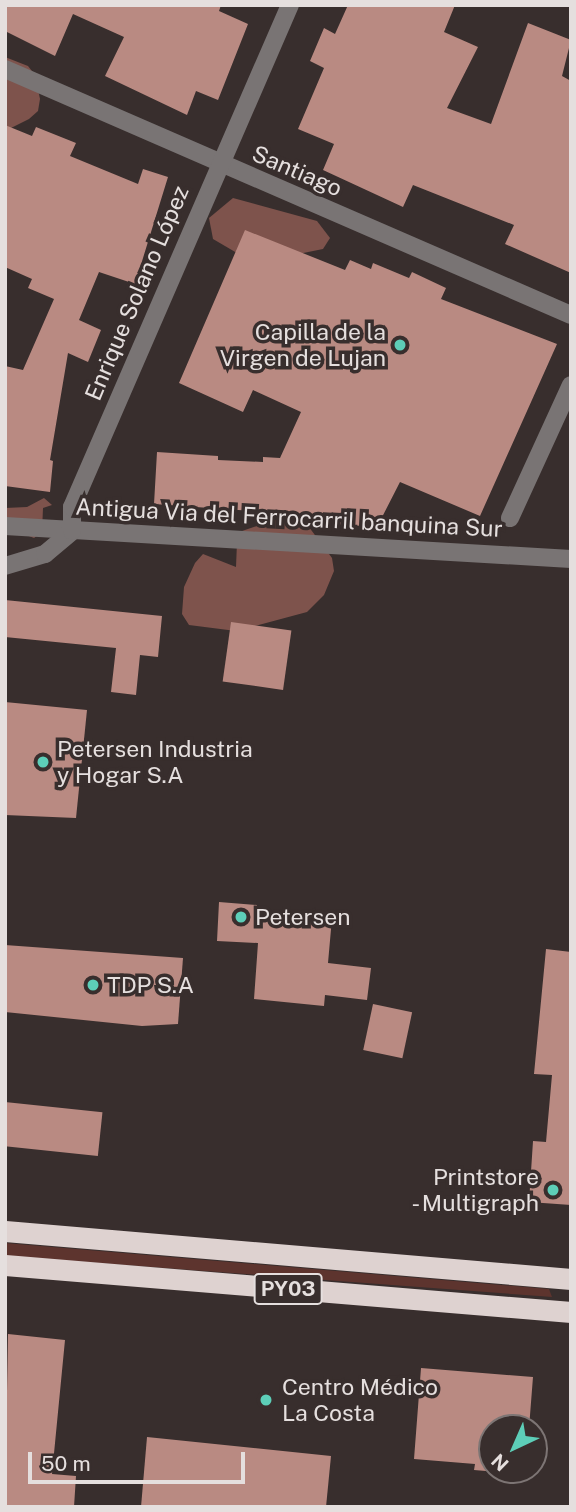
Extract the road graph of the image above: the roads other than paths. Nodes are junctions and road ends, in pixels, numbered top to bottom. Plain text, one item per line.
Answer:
1 (290, 5) edge
2 (5, 69) edge
3 (219, 164) junction
4 (571, 315) edge
5 (571, 385) edge
6 (510, 518) dead end
7 (5, 526) edge
8 (72, 531) junction
9 (571, 559) edge
10 (5, 566) edge
11 (5, 1231) edge
12 (5, 1265) edge
13 (571, 1279) edge
14 (571, 1311) edge

1 - 3 street, Enrique Solano López
2 - 3 street, Santiago
3 - 4 street, Santiago
3 - 8 street, Enrique Solano López
5 - 6 street
7 - 8 street, Antigua Via del Ferrocarril banquina Sur
8 - 9 street, Antigua Via del Ferrocarril banquina Sur
8 - 10 street
11 - 13 highway, PY03
12 - 14 highway, PY03

